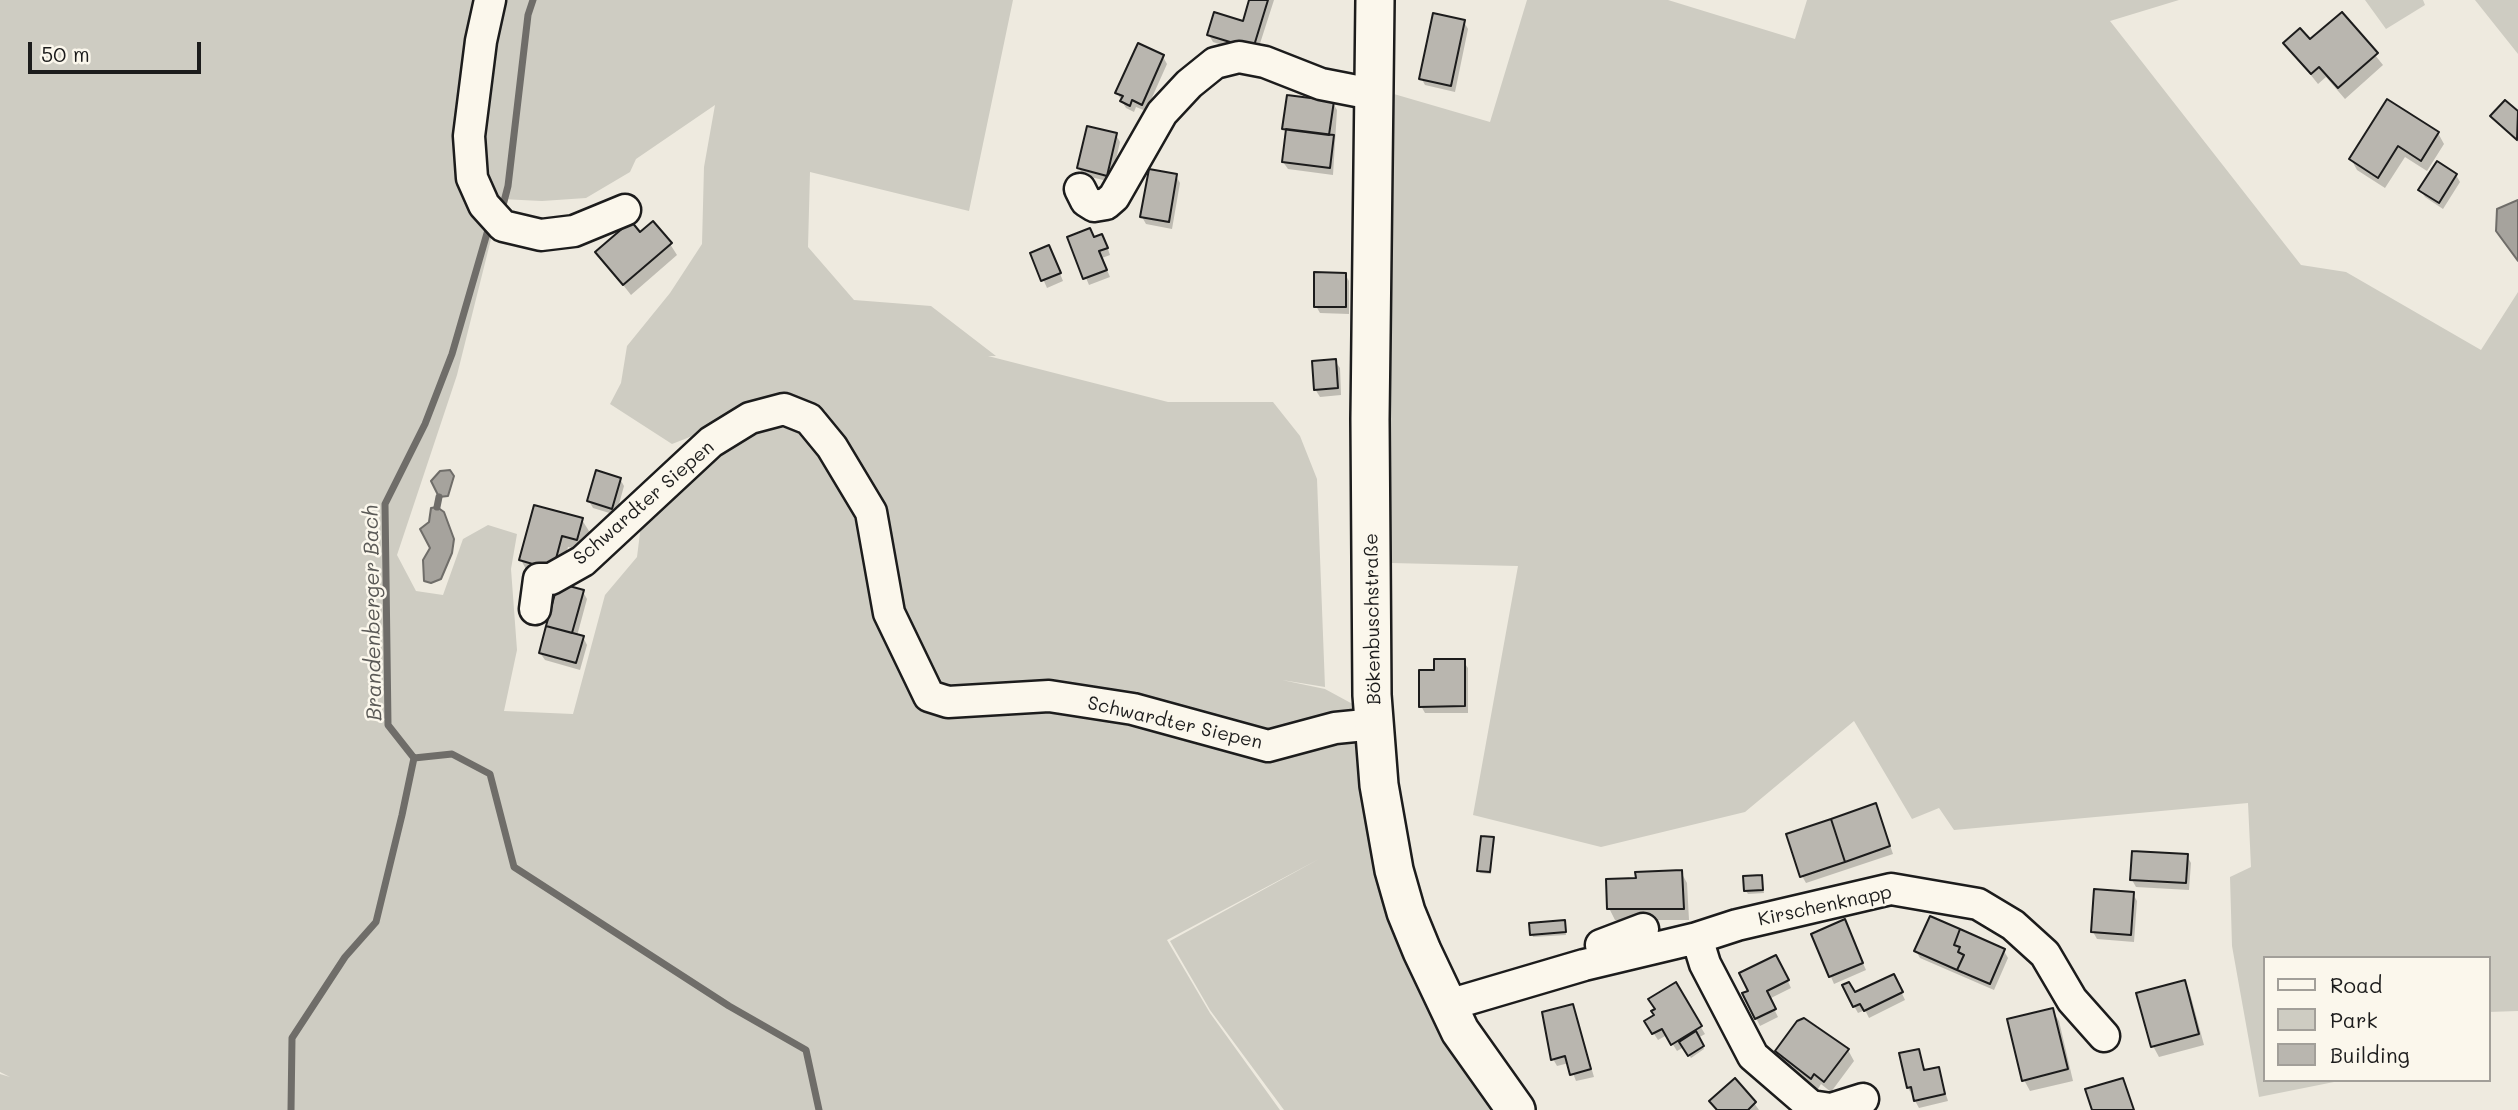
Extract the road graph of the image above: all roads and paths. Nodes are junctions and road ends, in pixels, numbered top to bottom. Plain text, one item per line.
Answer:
1 (490, 0) edge
2 (1375, 0) edge
3 (1372, 94) junction
4 (1080, 189) dead end
5 (625, 210) dead end
6 (535, 609) dead end
7 (1375, 724) junction
8 (1643, 929) dead end
9 (1697, 938) junction
10 (1442, 999) junction
11 (2104, 1036) dead end
12 (1863, 1099) dead end
13 (1516, 1110) edge

1 - 5 street
2 - 3 main road, Bökenbuschstraße
3 - 4 street
3 - 7 main road, Bökenbuschstraße
6 - 7 street, Schwardter Siepen
7 - 10 main road, Bökenbuschstraße
8 - 10 street
9 - 10 street, Kirschenknapp
9 - 11 street, Kirschenknapp
9 - 12 street
10 - 13 main road, Bökenbuschstraße

